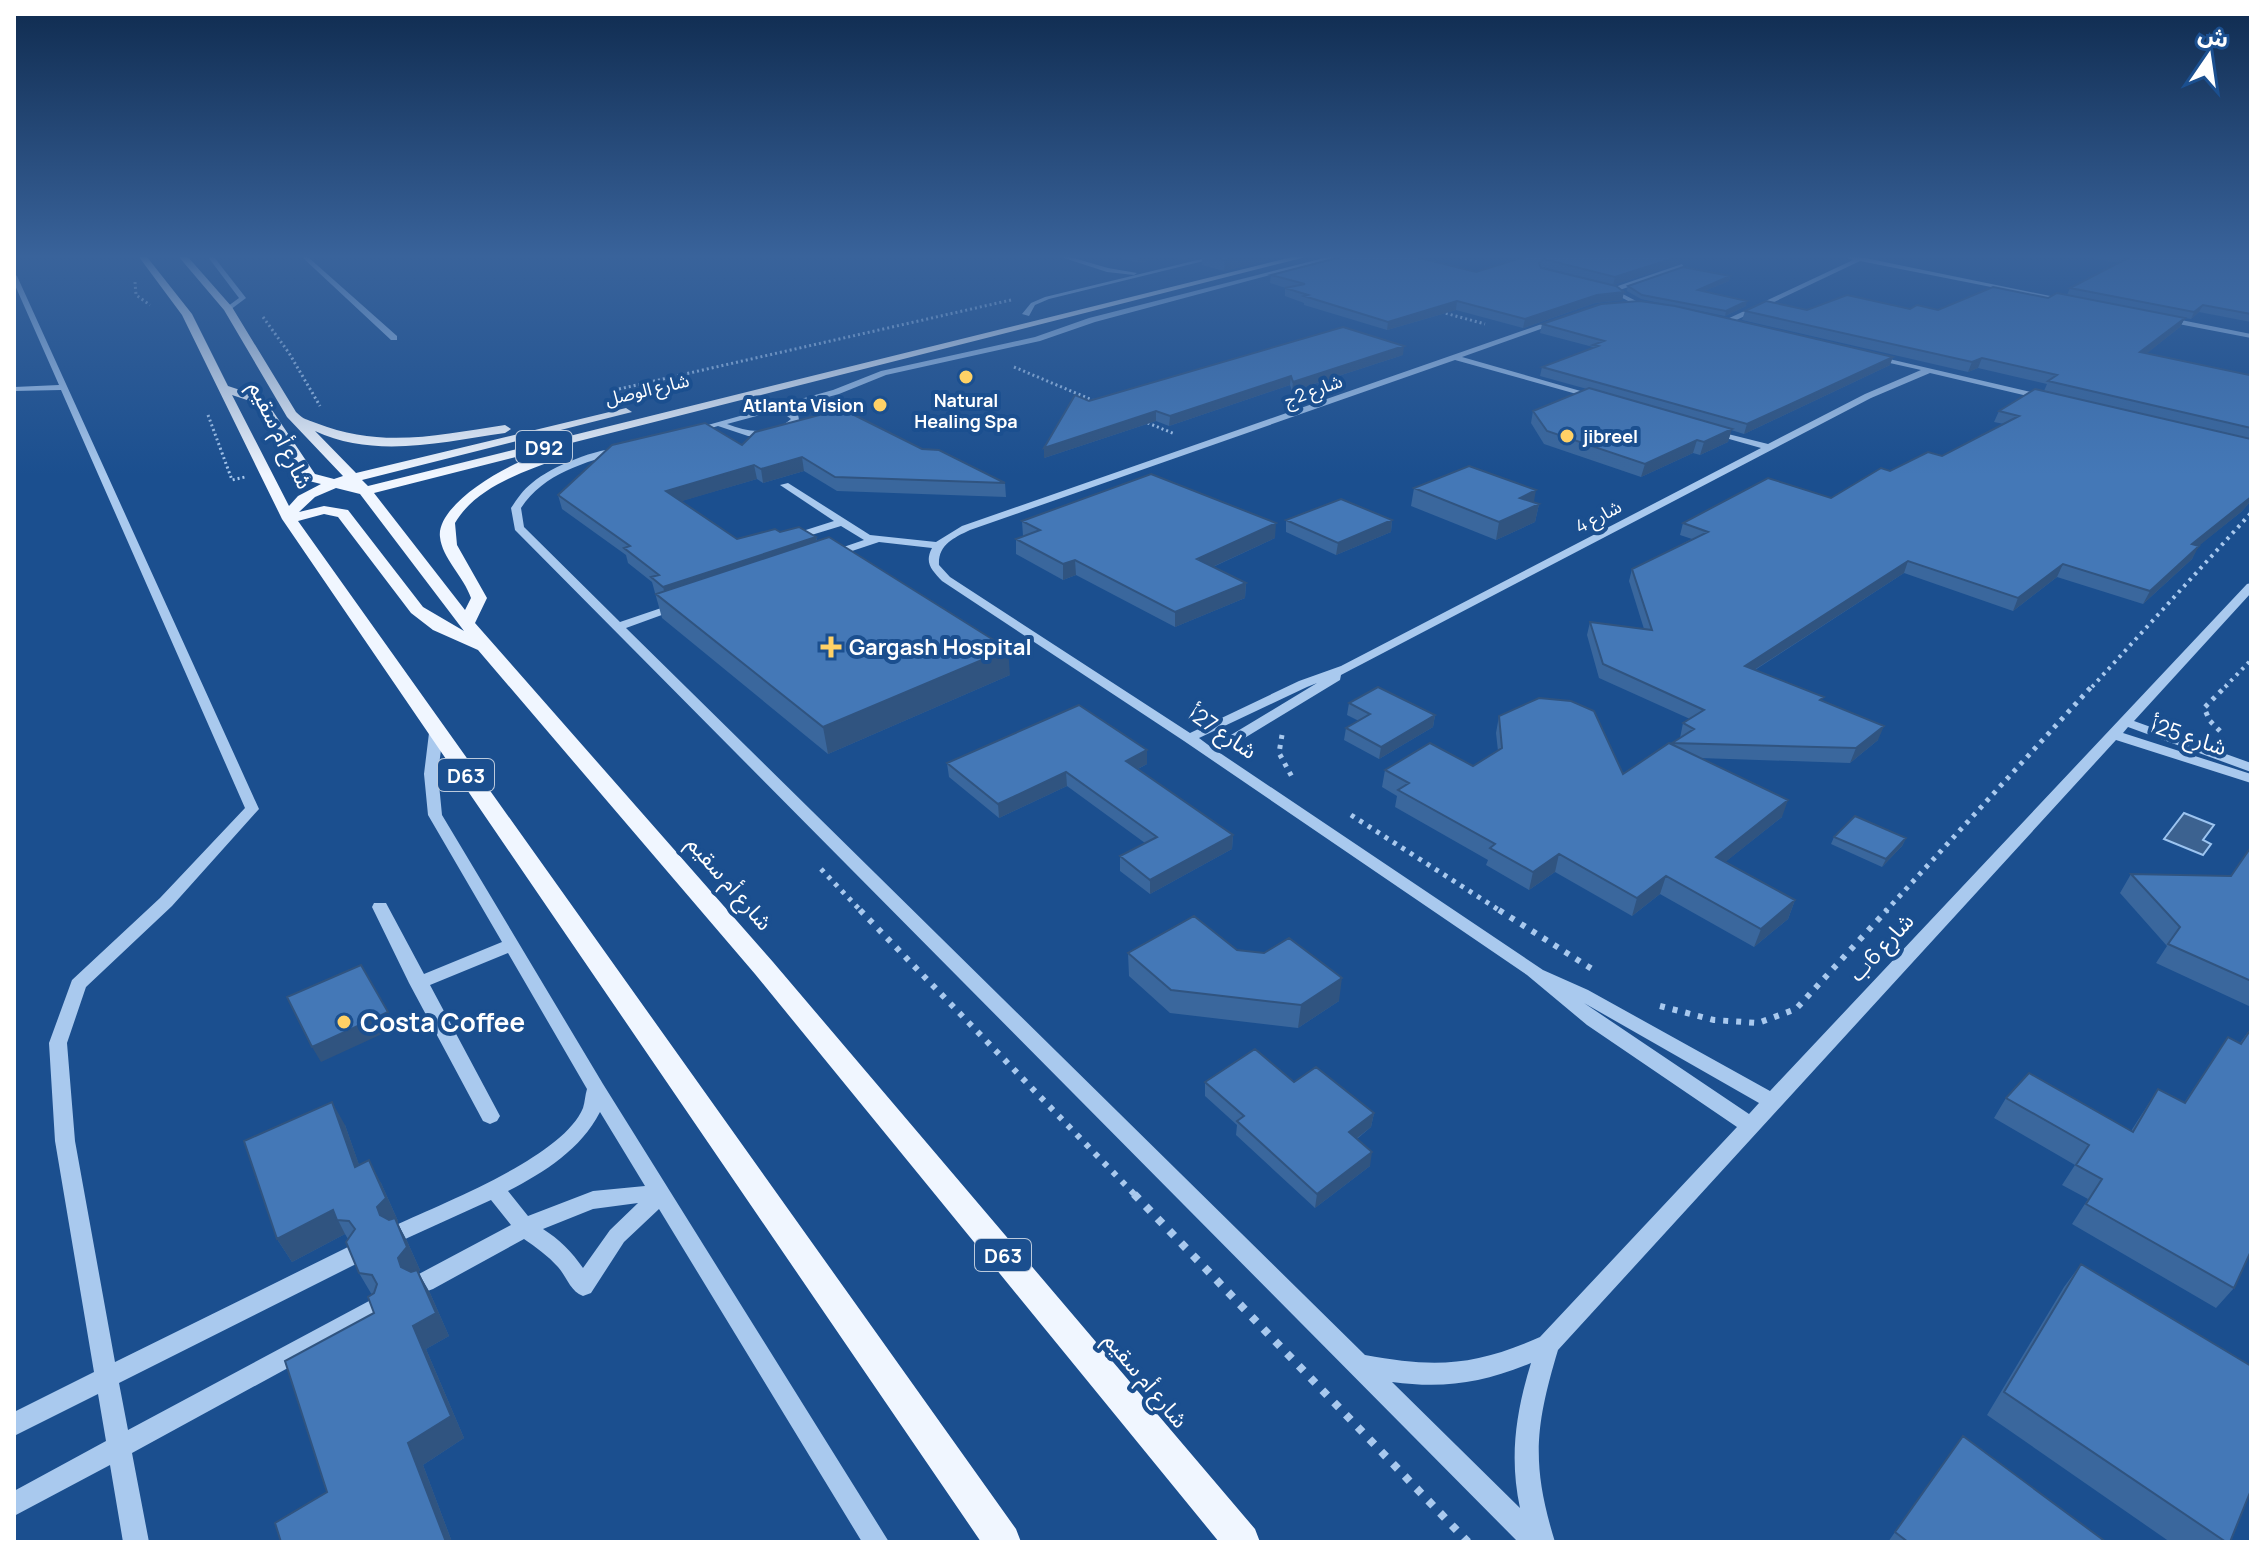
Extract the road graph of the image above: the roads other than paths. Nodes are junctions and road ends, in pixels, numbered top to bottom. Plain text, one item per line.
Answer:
1 (32, 330) edge
2 (195, 330) edge
3 (240, 330) edge
4 (385, 330) edge
5 (962, 330) edge
6 (1010, 330) edge
7 (1062, 330) edge
8 (1533, 330) edge
9 (2218, 330) edge
10 (2251, 336) edge
11 (394, 338) dead end
12 (1865, 354) edge
13 (1452, 357) junction
14 (1911, 365) junction
15 (1929, 370) junction
16 (64, 387) junction
17 (14, 389) edge
18 (225, 389) junction
19 (1868, 396) junction
20 (2049, 399) edge
21 (1603, 400) edge
22 (723, 402) junction
23 (780, 407) junction
24 (291, 414) junction
25 (719, 423) junction
26 (1693, 426) edge
27 (565, 427) junction
28 (674, 435) edge
29 (629, 447) edge
30 (1769, 447) junction
31 (349, 473) junction
32 (310, 477) junction
33 (330, 485) junction
34 (785, 485) edge
35 (365, 491) junction
36 (289, 519) junction
37 (842, 522) junction
38 (787, 539) edge
39 (875, 540) junction
40 (938, 545) junction
41 (815, 560) edge
42 (2251, 586) edge
43 (694, 601) edge
44 (467, 622) junction
45 (619, 626) junction
46 (485, 648) junction
47 (1345, 669) junction
48 (2119, 728) junction
49 (436, 733) junction
50 (1189, 738) junction
51 (1211, 753) junction
52 (2251, 768) edge
53 (2251, 779) edge
54 (380, 907) dead end
55 (511, 945) junction
56 (1533, 971) junction
57 (418, 983) junction
58 (596, 1089) junction
59 (1773, 1102) junction
60 (490, 1116) dead end
61 (1751, 1126) junction
62 (493, 1187) junction
63 (662, 1194) junction
64 (526, 1229) junction
65 (403, 1231) edge
66 (355, 1254) edge
67 (425, 1282) edge
68 (377, 1308) edge
69 (1548, 1344) junction
70 (1363, 1366) junction
71 (107, 1379) junction
72 (14, 1424) edge
73 (119, 1450) junction
74 (14, 1504) edge
75 (136, 1542) edge
76 (876, 1542) edge
77 (1003, 1542) edge
78 (1242, 1542) edge
79 (1539, 1542) edge

1 - 16 street
2 - 18 main road, شارع أم سقيم / D63
3 - 24 main road, شارع أم سقيم / D63
4 - 11 street
5 - 27 main road, شارع الوصل / D92
6 - 22 main road, شارع الوصل / D92
7 - 23 street
8 - 13 street, شارع 2ج
9 - 10 street
12 - 14 street
13 - 21 street
13 - 40 street, شارع 2ج
14 - 15 street
14 - 19 street, شارع 4
15 - 19 street, شارع 4
15 - 20 street
16 - 17 street
16 - 71 street
18 - 32 main road
18 - 36 main road, شارع أم سقيم / D63
19 - 30 street, شارع 4
22 - 35 main road, شارع الوصل / D92
22 - 44 main road
23 - 25 street
23 - 25 street
24 - 27 main road
24 - 31 main road, شارع أم سقيم / D63
25 - 28 street
26 - 30 street
27 - 31 main road, شارع الوصل / D92
29 - 45 street
30 - 47 street, شارع 4
31 - 32 main road
31 - 33 main road, شارع الوصل / D92
31 - 35 main road, شارع أم سقيم / D63
32 - 33 main road
33 - 35 main road
33 - 36 main road, شارع الوصل / D92
34 - 37 street
35 - 44 main road, شارع أم سقيم / D63
36 - 46 main road
36 - 49 main road, شارع أم سقيم / D63
37 - 38 street
37 - 39 street
39 - 40 street
39 - 41 street
40 - 50 street, شارع 27أ
42 - 48 street, شارع 6ب
43 - 45 street
44 - 46 main road, شارع أم سقيم / D63
45 - 70 street
46 - 78 main road, شارع أم سقيم / D63
47 - 50 street, شارع 4
47 - 51 street, شارع 4
48 - 52 street, شارع 25أ
48 - 53 street, شارع 25أ
48 - 59 street, شارع 6ب
49 - 55 street
49 - 77 main road, شارع أم سقيم / D63
50 - 51 street, شارع 27أ
51 - 56 street, شارع 27أ
54 - 57 street
55 - 57 street
55 - 58 street
56 - 59 street, شارع 27أ
56 - 61 street, شارع 27أ
57 - 60 street
58 - 62 street
58 - 63 street
59 - 61 street, شارع 6ب
61 - 69 street, شارع 6ب
62 - 64 street
62 - 65 street
63 - 64 street
63 - 64 street
63 - 76 street
64 - 67 street
66 - 71 street
68 - 73 street
69 - 70 street, شارع 6ب
69 - 79 street, شارع 6ب
70 - 79 street
71 - 72 street
71 - 73 street
73 - 74 street
73 - 75 street

